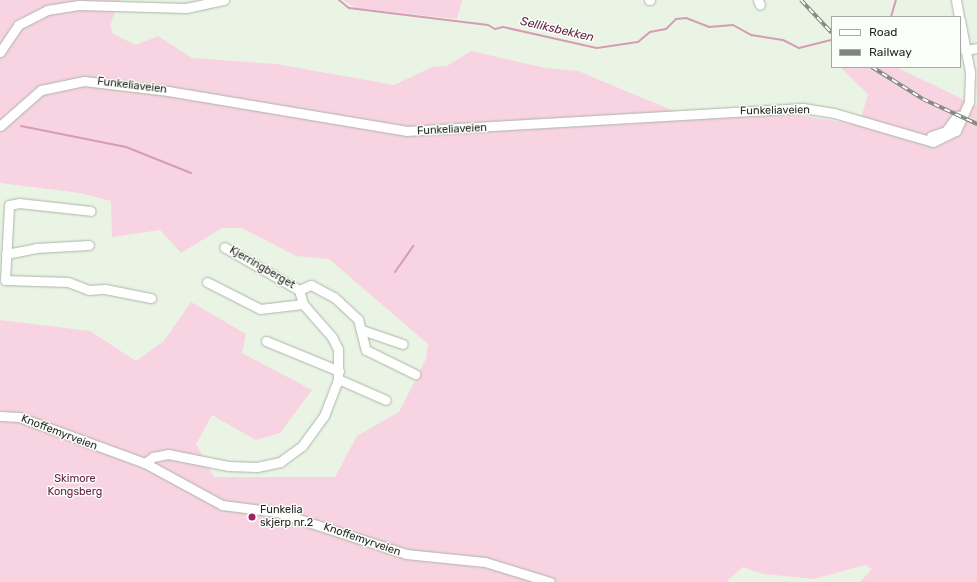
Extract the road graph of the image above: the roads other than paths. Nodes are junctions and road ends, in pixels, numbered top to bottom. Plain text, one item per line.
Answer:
1 (224, 0) edge
2 (956, 0) edge
3 (959, 16) edge
4 (961, 27) edge
5 (977, 48) edge
6 (0, 52) edge
7 (965, 55) junction
8 (0, 126) edge
9 (91, 211) dead end
10 (89, 245) dead end
11 (224, 247) dead end
12 (6, 254) junction
13 (2, 282) edge
14 (207, 282) dead end
15 (299, 290) junction
16 (151, 298) dead end
17 (303, 304) junction
18 (362, 330) junction
19 (266, 341) dead end
20 (403, 344) dead end
21 (415, 374) dead end
22 (338, 375) junction
23 (386, 400) dead end
24 (0, 416) edge
25 (145, 463) junction
26 (550, 582) edge

1 - 6 street
2 - 3 street
4 - 7 street, Funkeliaveien
5 - 7 street
7 - 8 street, Funkeliaveien
9 - 12 street
10 - 12 street
11 - 15 street, Kjerringberget
12 - 13 street
13 - 16 street
14 - 17 street, Kjerringberget
15 - 17 street, Kjerringberget
15 - 18 street, Kjerringberget
17 - 22 street, Kjerringberget
18 - 20 street
18 - 21 street, Kjerringberget
19 - 22 street
22 - 23 street
22 - 25 street, Kjerringberget
24 - 25 street, Knoffemyrveien
25 - 26 street, Knoffemyrveien

